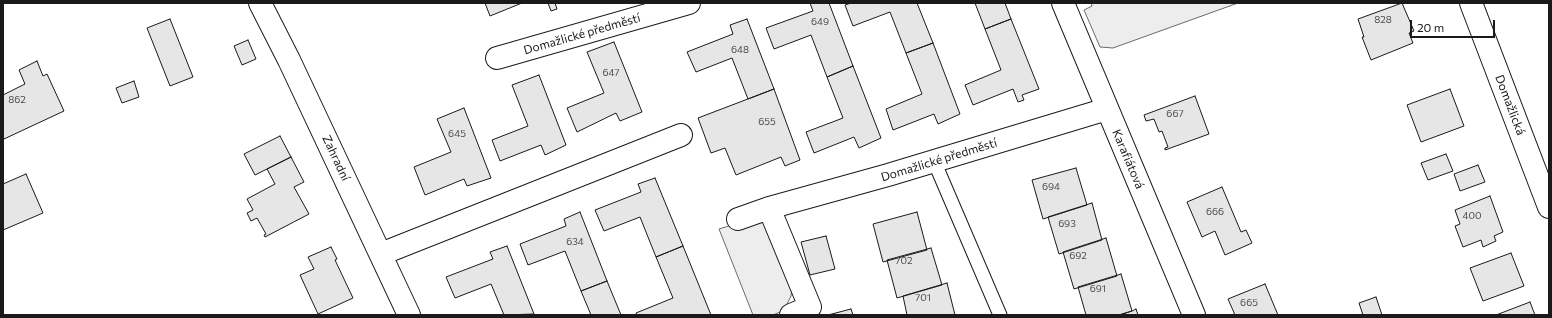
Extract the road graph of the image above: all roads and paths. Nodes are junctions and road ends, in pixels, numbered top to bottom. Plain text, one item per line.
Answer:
1 (260, 3) edge
2 (689, 3) edge
3 (1063, 3) edge
4 (1471, 3) edge
5 (497, 58) dead end
6 (1107, 109) junction
7 (681, 134) dead end
8 (934, 161) junction
9 (1549, 207) edge
10 (769, 208) junction
11 (738, 219) dead end
12 (380, 254) junction
13 (804, 312) edge
14 (409, 315) edge
15 (1000, 315) edge
16 (1194, 315) edge

1 - 12 street, Zahradní
2 - 5 street, Domažlické předměstí
3 - 6 street, Karafiátová
4 - 9 street, Domažlická
6 - 8 street, Domažlické předměstí
6 - 16 street, Karafiátová
7 - 12 street
8 - 10 street, Domažlické předměstí
8 - 15 lane
10 - 11 street, Domažlické předměstí
10 - 13 street
12 - 14 street, Zahradní

